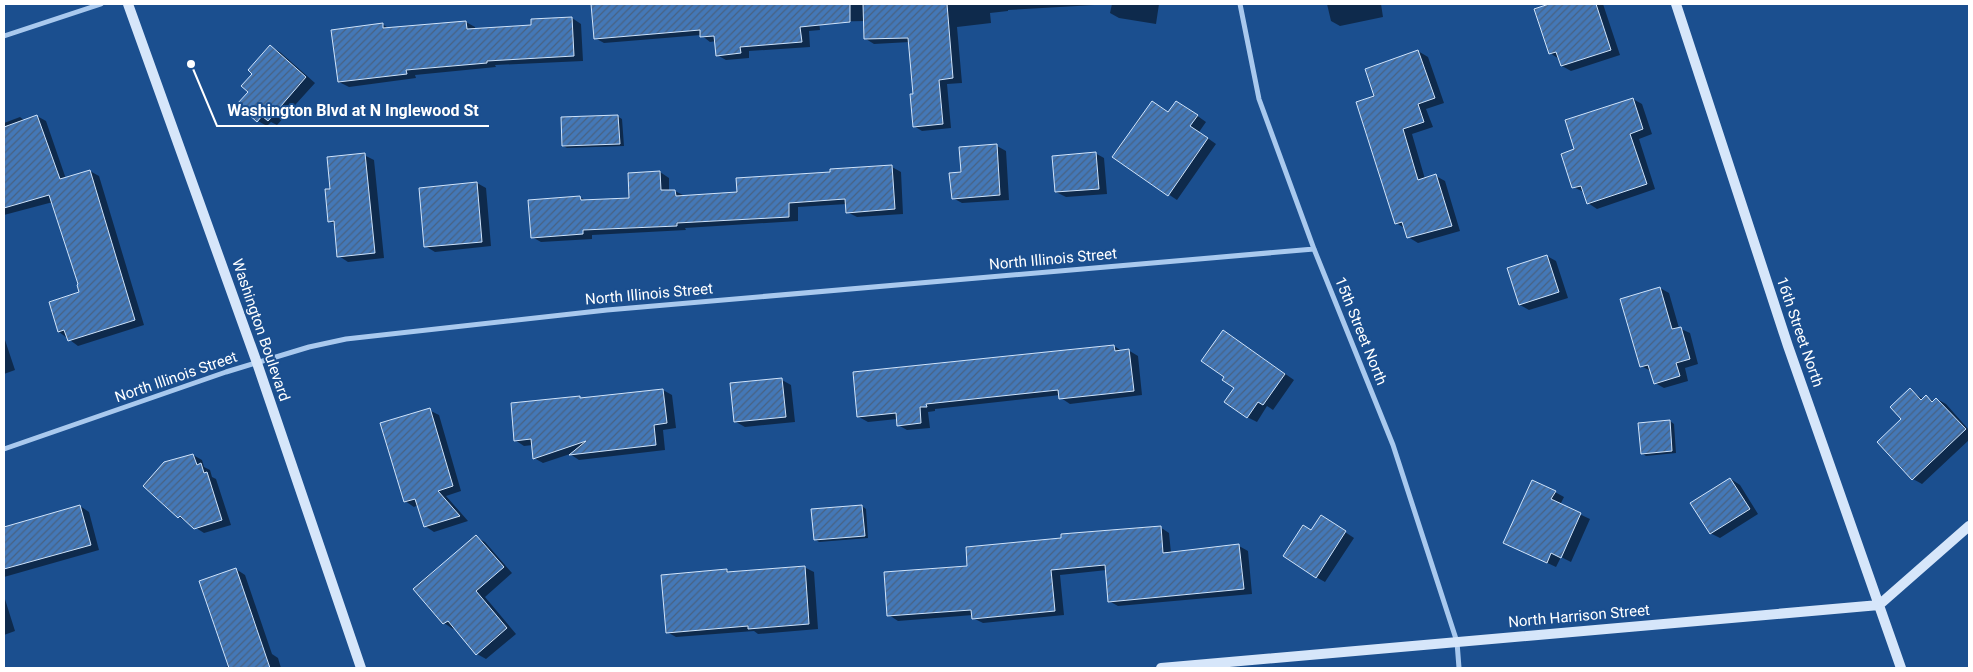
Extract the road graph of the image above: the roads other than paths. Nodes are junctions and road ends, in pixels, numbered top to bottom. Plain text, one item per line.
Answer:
1 (101, 4) edge
2 (128, 4) edge
3 (1240, 4) edge
4 (1676, 4) edge
5 (4, 36) edge
6 (1314, 249) junction
7 (257, 363) junction
8 (4, 449) edge
9 (1969, 526) edge
10 (1878, 605) junction
11 (1457, 642) junction
12 (361, 668) edge
13 (1161, 668) edge
14 (1459, 668) edge
15 (1900, 668) edge

1 - 5 street
2 - 7 street, Washington Boulevard
3 - 6 street, 15th Street North
4 - 10 street, 16th Street North
6 - 7 street, North Illinois Street
6 - 11 street, 15th Street North
7 - 8 street, North Illinois Street
7 - 12 street, Washington Boulevard
9 - 10 street
10 - 11 street, North Harrison Street
10 - 15 street, 16th Street North
11 - 13 street, North Harrison Street
11 - 14 street, 15th Street North

